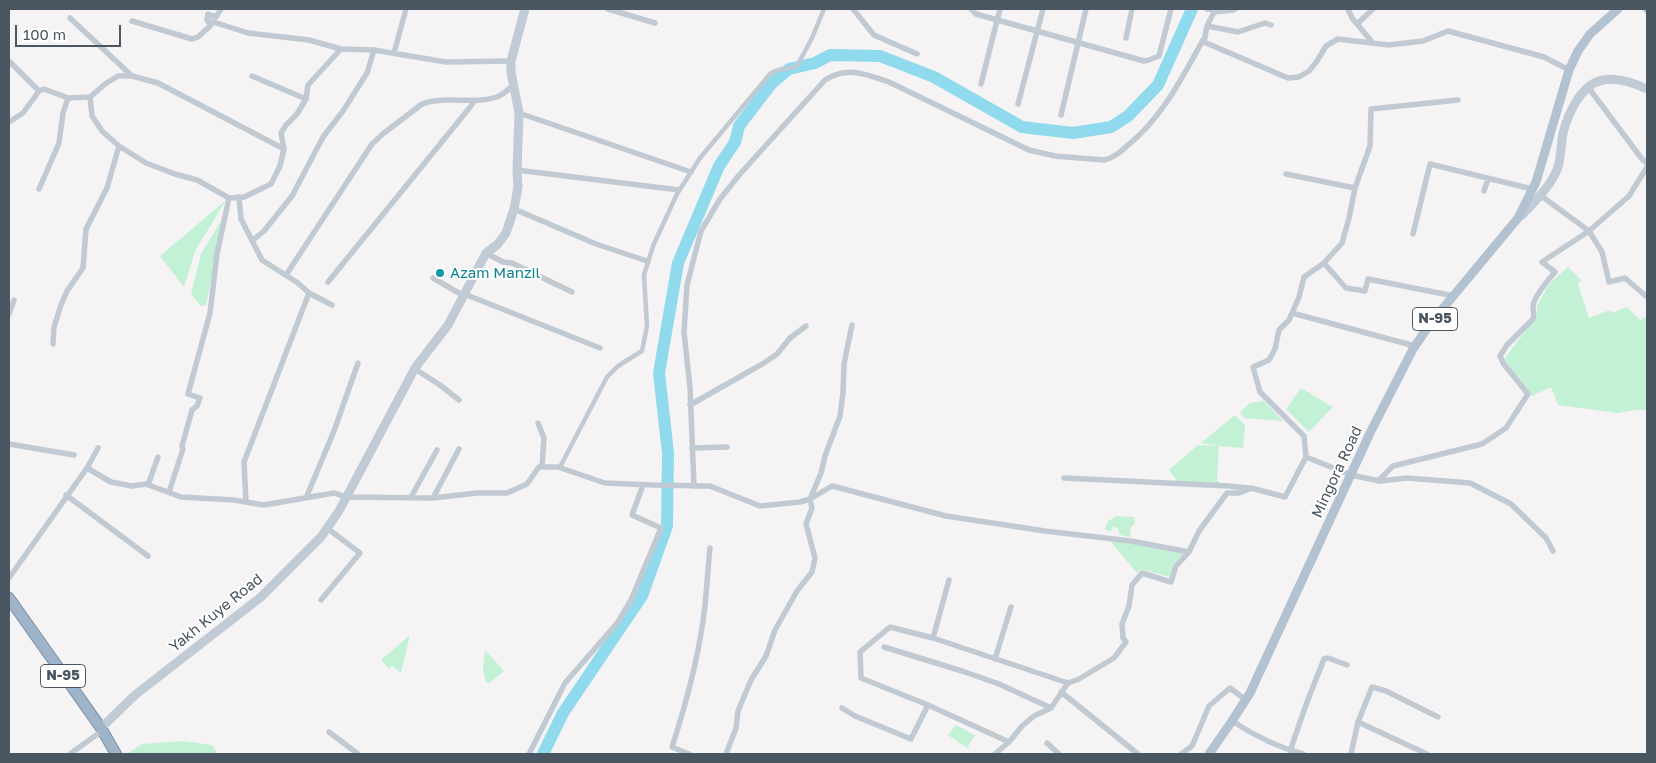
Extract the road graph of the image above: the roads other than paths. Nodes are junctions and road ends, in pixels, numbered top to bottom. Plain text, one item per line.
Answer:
1 (221, 9) edge
2 (406, 9) edge
3 (525, 9) edge
4 (608, 9) edge
5 (824, 9) edge
6 (853, 9) edge
7 (971, 9) edge
8 (1000, 9) edge
9 (1043, 9) edge
10 (1086, 9) edge
11 (1132, 9) edge
12 (1171, 9) edge
13 (1235, 9) edge
14 (1348, 9) edge
15 (1373, 9) edge
16 (1618, 9) edge
17 (1210, 10) edge
18 (70, 18) dead end
19 (207, 20) junction
20 (997, 20) junction
21 (132, 21) dead end
22 (655, 23) dead end
23 (1357, 24) junction
24 (1271, 25) dead end
25 (1208, 26) junction
26 (1037, 31) junction
27 (1126, 38) dead end
28 (1203, 40) junction
29 (1079, 42) junction
30 (1372, 43) junction
31 (340, 49) junction
32 (374, 50) junction
33 (394, 53) junction
34 (917, 54) dead end
35 (9, 61) edge
36 (511, 61) junction
37 (1569, 70) junction
38 (132, 76) junction
39 (252, 76) dead end
40 (981, 84) dead end
41 (513, 85) junction
42 (1588, 87) junction
43 (1647, 89) edge
44 (39, 91) junction
45 (90, 97) junction
46 (68, 98) junction
47 (306, 99) junction
48 (1458, 100) dead end
49 (474, 101) junction
50 (1018, 104) dead end
51 (519, 113) junction
52 (1061, 115) dead end
53 (9, 122) edge
54 (119, 146) junction
55 (284, 149) junction
56 (1647, 163) edge
57 (1647, 167) edge
58 (517, 170) junction
59 (691, 172) junction
60 (1286, 174) dead end
61 (1488, 179) junction
62 (1355, 188) junction
63 (39, 189) dead end
64 (1532, 189) junction
65 (679, 190) junction
66 (1484, 191) dead end
67 (1540, 195) junction
68 (239, 197) junction
69 (229, 198) junction
70 (514, 209) junction
71 (1518, 218) junction
72 (1589, 231) junction
73 (1413, 234) dead end
74 (252, 241) junction
75 (486, 253) junction
76 (647, 262) junction
77 (1324, 263) junction
78 (286, 275) junction
79 (433, 278) dead end
80 (328, 282) dead end
81 (572, 292) dead end
82 (309, 293) junction
83 (464, 296) junction
84 (1454, 296) junction
85 (1647, 297) edge
86 (14, 300) dead end
87 (332, 304) dead end
88 (1292, 313) junction
89 (9, 314) edge
90 (852, 325) dead end
91 (806, 326) dead end
92 (53, 344) dead end
93 (1415, 346) junction
94 (600, 348) dead end
95 (358, 363) dead end
96 (415, 369) junction
97 (459, 400) dead end
98 (690, 405) junction
99 (538, 423) dead end
100 (9, 444) edge
101 (727, 447) dead end
102 (98, 448) dead end
103 (692, 448) junction
104 (460, 449) dead end
105 (436, 450) dead end
106 (74, 455) dead end
107 (158, 457) dead end
108 (1306, 457) junction
109 (542, 467) junction
110 (560, 467) junction
111 (87, 468) junction
112 (1351, 475) junction
113 (1064, 478) dead end
114 (1378, 481) junction
115 (148, 485) junction
116 (642, 485) junction
117 (691, 486) junction
118 (1252, 488) junction
119 (169, 492) junction
120 (66, 495) junction
121 (346, 497) junction
122 (411, 497) junction
123 (306, 498) junction
124 (433, 498) junction
125 (810, 499) junction
126 (246, 502) junction
127 (327, 528) junction
128 (710, 548) dead end
129 (1552, 551) dead end
130 (1189, 552) junction
131 (148, 556) dead end
132 (9, 578) edge
133 (949, 580) dead end
134 (9, 598) edge
135 (321, 600) dead end
136 (1011, 607) dead end
137 (933, 638) junction
138 (884, 647) dead end
139 (995, 659) junction
140 (1347, 665) dead end
141 (1068, 683) junction
142 (1061, 692) junction
143 (1246, 700) junction
144 (928, 705) junction
145 (842, 708) dead end
146 (1050, 708) junction
147 (1438, 717) dead end
148 (1232, 721) junction
149 (1358, 722) junction
150 (101, 728) junction
151 (329, 732) dead end
152 (1009, 742) junction
153 (1047, 743) dead end
154 (1290, 751) junction
155 (1003, 752) edge
156 (70, 754) edge
157 (116, 754) edge
158 (358, 754) edge
159 (529, 754) edge
160 (689, 754) edge
161 (726, 754) edge
162 (995, 754) edge
163 (1059, 754) edge
164 (1138, 754) edge
165 (1181, 754) edge
166 (1209, 754) edge
167 (1303, 754) edge
168 (1351, 754) edge
169 (1426, 754) edge

1 - 19 street
2 - 33 street
3 - 36 main road, Yakh Kuye Road
4 - 22 street
5 - 59 street
6 - 34 street
7 - 20 street
8 - 20 street
9 - 26 street
10 - 29 street
11 - 27 street
12 - 29 street
13 - 17 street
14 - 23 street
15 - 23 street
16 - 37 main road, N-95
17 - 25 street
18 - 38 street
19 - 21 street
19 - 31 street
20 - 26 street
20 - 40 street
23 - 30 street
24 - 25 street
25 - 28 street
26 - 29 street
26 - 50 street
28 - 30 street
28 - 98 street
29 - 52 street
30 - 37 street
31 - 32 street
31 - 47 street
32 - 33 street
32 - 74 street
33 - 36 street
35 - 44 street
36 - 41 main road, Yakh Kuye Road
37 - 64 main road, N-95
38 - 45 street
38 - 55 street
39 - 47 street
41 - 49 street
41 - 51 main road, Yakh Kuye Road
42 - 43 main road
42 - 56 street
42 - 67 main road
44 - 46 street
44 - 53 street
45 - 46 street
45 - 54 street
46 - 63 street
47 - 55 street
48 - 62 street
49 - 78 street
49 - 80 street
51 - 58 main road, Yakh Kuye Road
51 - 59 street
54 - 69 street
54 - 92 street
55 - 68 street
57 - 72 street
58 - 65 street
58 - 70 main road, Yakh Kuye Road
59 - 65 street
60 - 62 street
61 - 64 street
61 - 66 street
61 - 73 street
62 - 77 street
64 - 71 main road, N-95
65 - 76 street
67 - 71 main road
67 - 72 street
68 - 69 street
68 - 74 street
69 - 119 street
70 - 75 main road, Yakh Kuye Road
70 - 76 street
71 - 84 main road, Mingora Road / N-95
72 - 85 street
72 - 114 street
74 - 78 street
75 - 81 street
75 - 83 main road, Yakh Kuye Road
76 - 110 street
77 - 84 street
77 - 88 street
78 - 82 street
79 - 83 street
82 - 87 street
82 - 126 street
83 - 94 street
83 - 96 main road, Yakh Kuye Road
84 - 93 main road, Mingora Road / N-95
86 - 89 street
88 - 93 street
88 - 108 street
90 - 125 street
91 - 98 street
93 - 112 main road, Mingora Road / N-95
95 - 123 street
96 - 97 street
96 - 121 main road, Yakh Kuye Road
98 - 103 street
99 - 109 street
100 - 106 street
101 - 103 street
102 - 111 street
103 - 117 street
104 - 124 street
105 - 122 street
107 - 115 street
108 - 112 street
108 - 118 street
109 - 110 street
109 - 124 street
110 - 116 street
111 - 115 street
111 - 120 street
112 - 114 street
112 - 143 main road, Mingora Road / N-95
113 - 118 street
114 - 129 street
115 - 119 street
116 - 117 street
116 - 159 street
117 - 125 street
118 - 130 street
119 - 126 street
120 - 131 street
120 - 132 street
121 - 122 street
121 - 123 street
121 - 127 main road, Yakh Kuye Road
122 - 124 street
123 - 126 street
125 - 130 street
125 - 161 street
127 - 135 street
127 - 150 main road, Yakh Kuye Road
128 - 160 street
130 - 141 street
133 - 137 street
134 - 150 highway, N-95
136 - 139 street
137 - 139 street
137 - 144 street
138 - 146 street
139 - 141 street
140 - 154 street
141 - 142 street
142 - 146 street
142 - 164 street
143 - 148 main road, Mingora Road / N-95
143 - 165 street
144 - 145 street
144 - 152 street
146 - 152 street
147 - 149 street
148 - 154 street
148 - 166 main road, Mingora Road / N-95
149 - 168 street
149 - 169 street
150 - 156 street
150 - 157 highway, N-95
151 - 158 street
152 - 155 street
153 - 163 street
154 - 167 street
155 - 162 street

